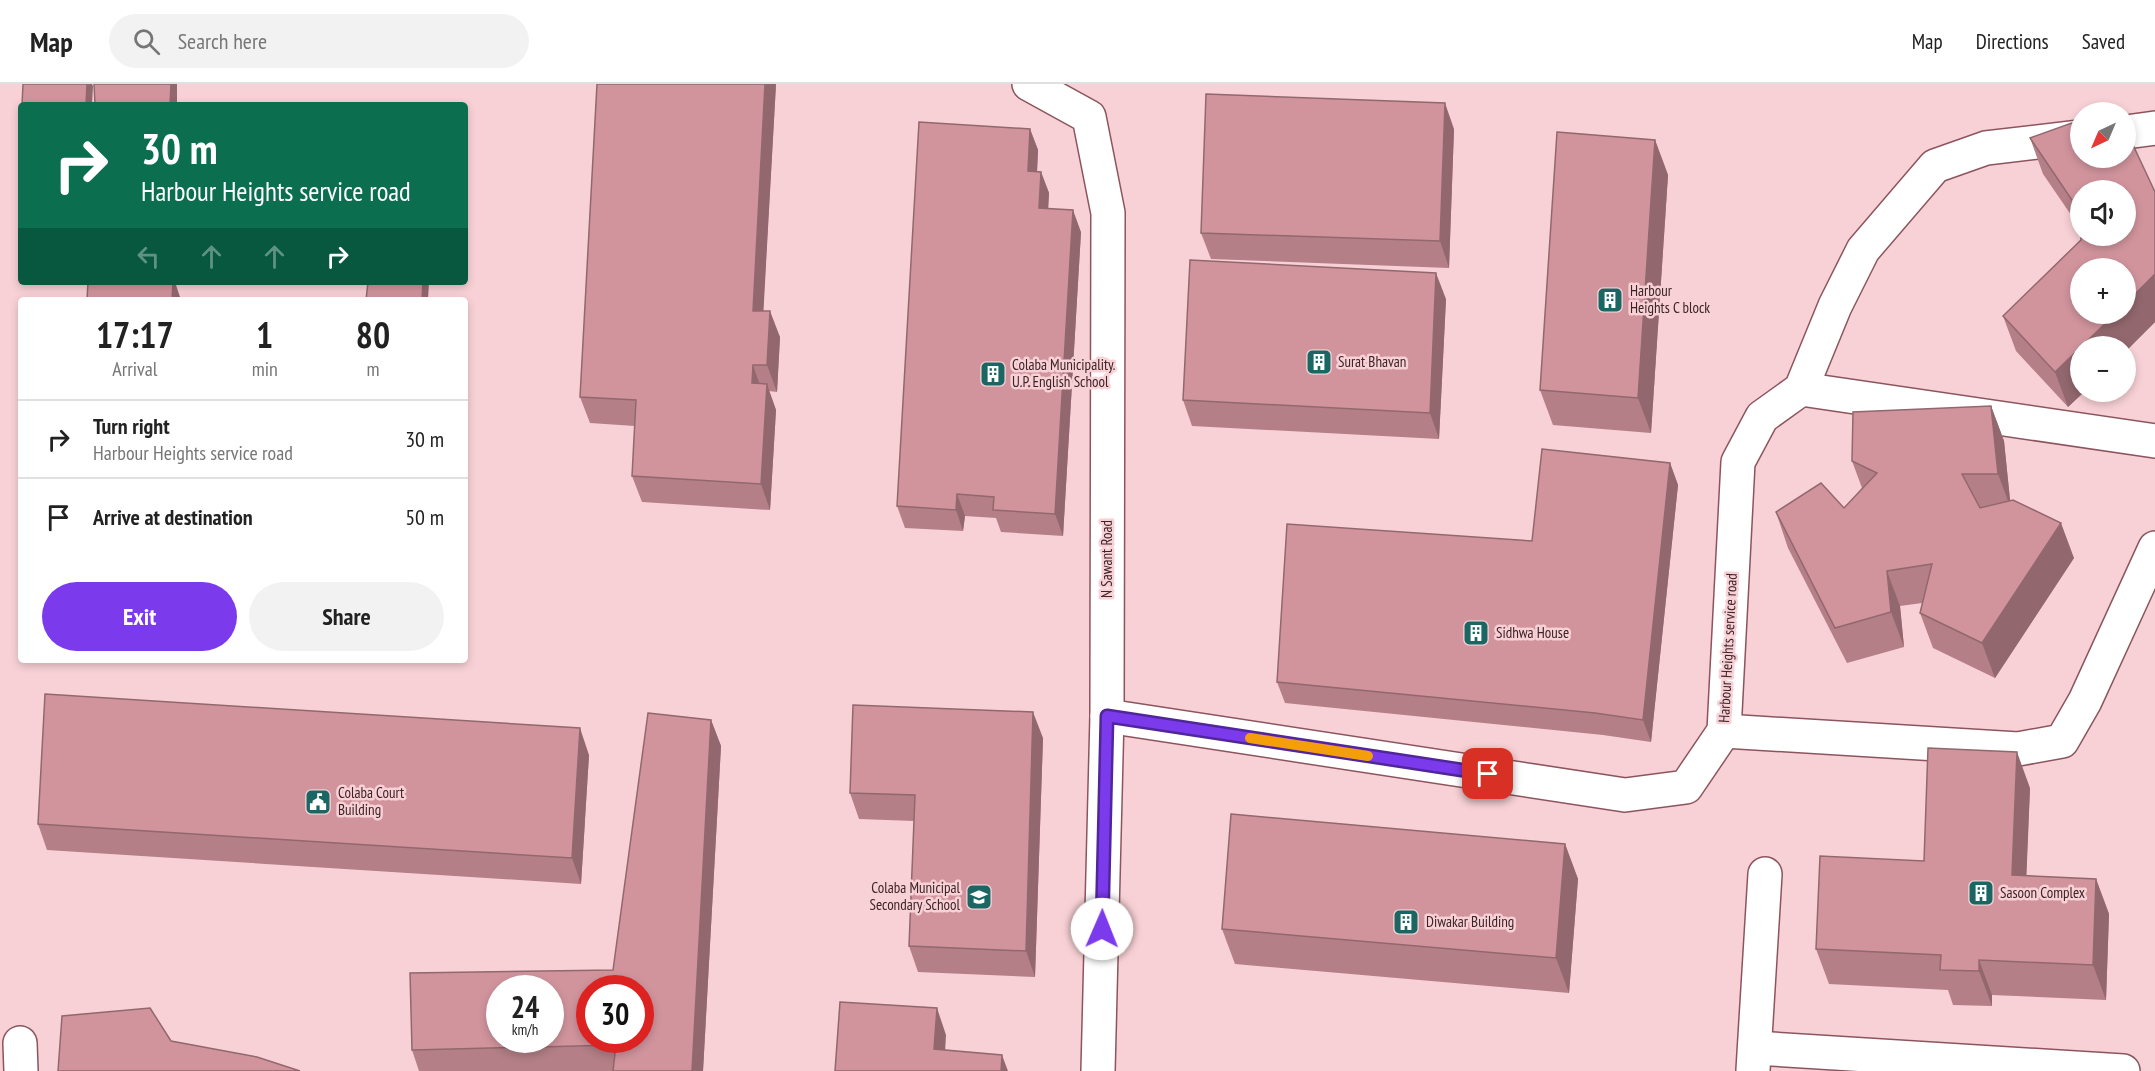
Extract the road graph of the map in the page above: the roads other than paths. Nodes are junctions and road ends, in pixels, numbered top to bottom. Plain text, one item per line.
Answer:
1 (1029, 84) edge
2 (2155, 128) edge
3 (2136, 131) edge
4 (2070, 138) edge
5 (1801, 389) junction
6 (2155, 441) edge
7 (2155, 548) edge
8 (1107, 716) junction
9 (1724, 730) junction
10 (1765, 874) dead end
11 (1754, 1060) edge
12 (1098, 1071) edge
13 (2123, 1071) edge

1 - 8 street, N Sawant Road
2 - 3 street
4 - 5 street
5 - 6 street
5 - 9 street, Harbour Heights service road
7 - 9 street
8 - 9 street, Harbour Heights service road
8 - 12 street, N Sawant Road
10 - 11 street
11 - 13 street

